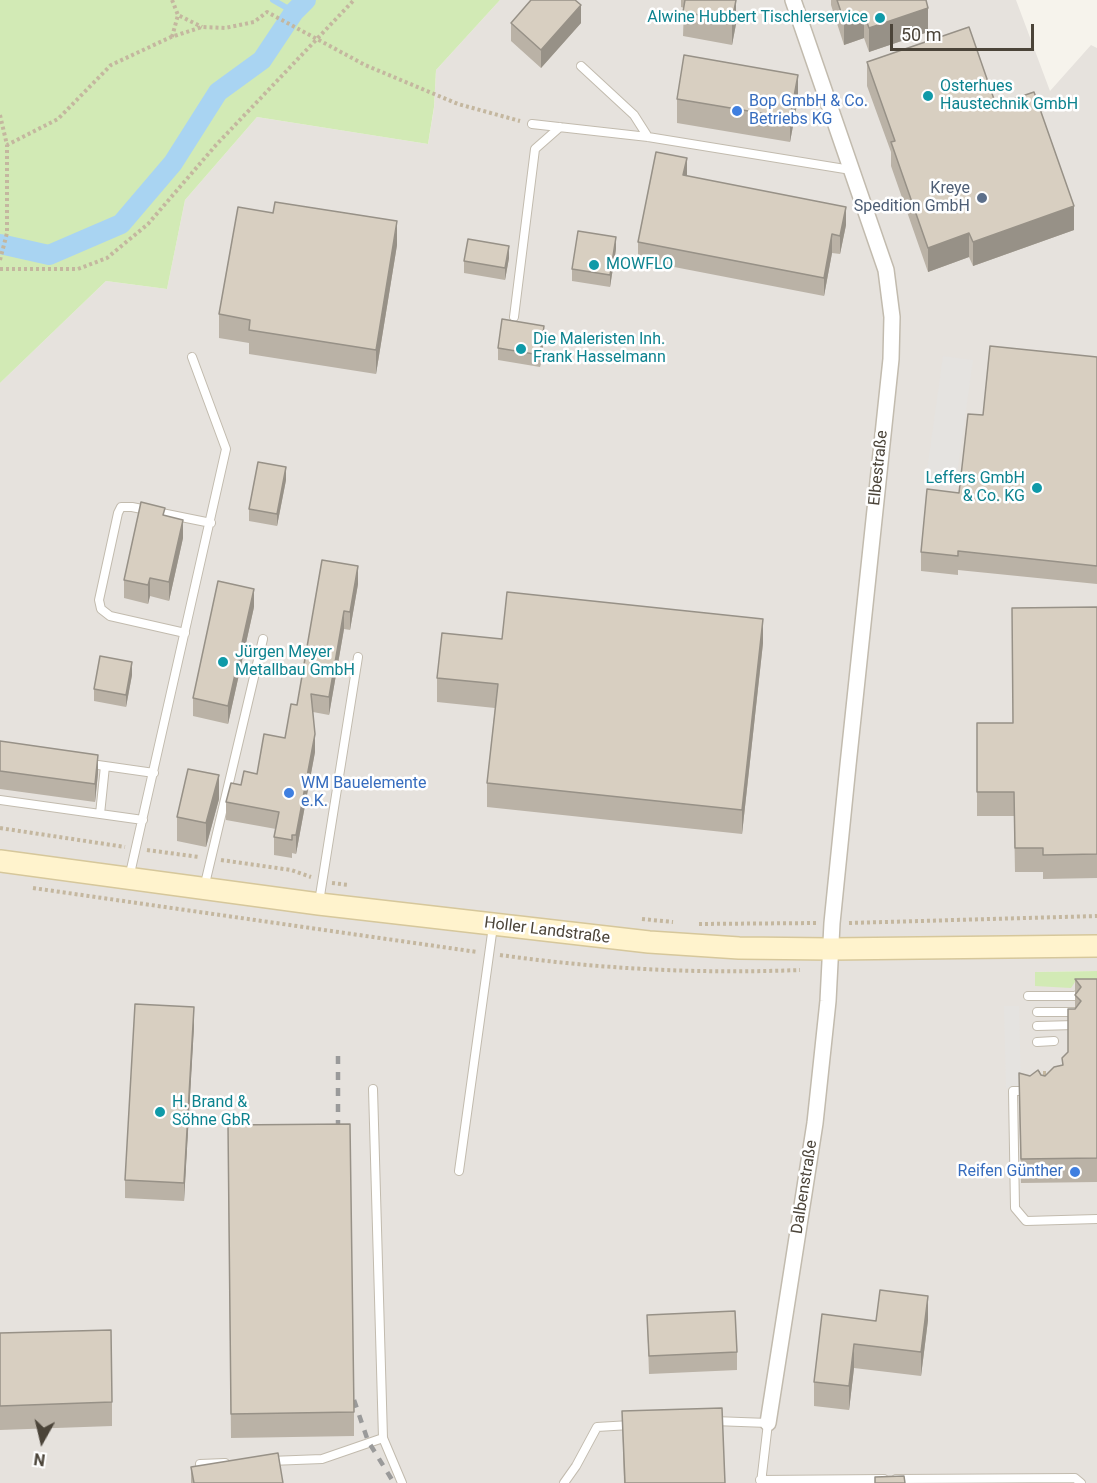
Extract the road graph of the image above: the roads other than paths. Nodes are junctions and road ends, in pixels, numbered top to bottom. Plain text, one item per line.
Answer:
1 (794, 0) edge
2 (580, 66) dead end
3 (532, 124) road end
4 (560, 128) junction
5 (648, 138) junction
6 (851, 170) junction
7 (514, 317) dead end
8 (192, 357) dead end
9 (211, 523) junction
10 (185, 633) junction
11 (263, 639) dead end
12 (358, 657) dead end
13 (82, 762) edge
14 (105, 766) junction
15 (154, 773) junction
16 (0, 800) edge
17 (100, 814) junction
18 (143, 820) junction
19 (0, 861) edge
20 (129, 879) junction
21 (204, 889) junction
22 (319, 904) junction
23 (493, 926) junction
24 (1097, 946) edge
25 (831, 949) junction
26 (1097, 992) edge
27 (1028, 996) dead end
28 (1036, 1012) dead end
29 (1075, 1012) edge
30 (1075, 1025) edge
31 (1037, 1026) dead end
32 (1054, 1041) dead end
33 (1037, 1042) dead end
34 (1037, 1073) edge
35 (1030, 1082) edge
36 (373, 1089) dead end
37 (1029, 1094) edge
38 (459, 1171) dead end
39 (1097, 1220) edge
40 (701, 1422) edge
41 (768, 1423) junction
42 (643, 1425) edge
43 (383, 1438) junction
44 (233, 1462) edge
45 (255, 1462) edge
46 (200, 1464) edge
47 (760, 1482) edge
48 (402, 1483) edge
49 (564, 1483) edge
50 (1081, 1483) edge

1 - 6 street, Elbestraße
2 - 5 lane
3 - 4 lane
4 - 5 lane
4 - 7 lane
5 - 6 lane
6 - 25 street, Elbestraße
8 - 9 lane
9 - 10 lane
9 - 10 lane
10 - 15 lane
11 - 21 lane
12 - 22 lane
13 - 14 lane
14 - 15 lane
14 - 17 lane
15 - 18 lane
16 - 17 lane
17 - 18 lane
18 - 20 lane
19 - 20 main road, Holler Landstraße
20 - 21 main road, Holler Landstraße
21 - 22 main road, Holler Landstraße
22 - 23 main road, Holler Landstraße
23 - 25 main road, Holler Landstraße
23 - 38 lane
24 - 25 main road, Holler Landstraße
25 - 41 street, Dalbenstraße
26 - 27 lane
28 - 29 lane
30 - 31 lane
32 - 33 lane
34 - 37 lane
35 - 39 lane
36 - 43 lane
40 - 41 lane
41 - 47 lane
42 - 49 lane
43 - 45 lane
43 - 48 lane
44 - 46 lane
47 - 50 lane

